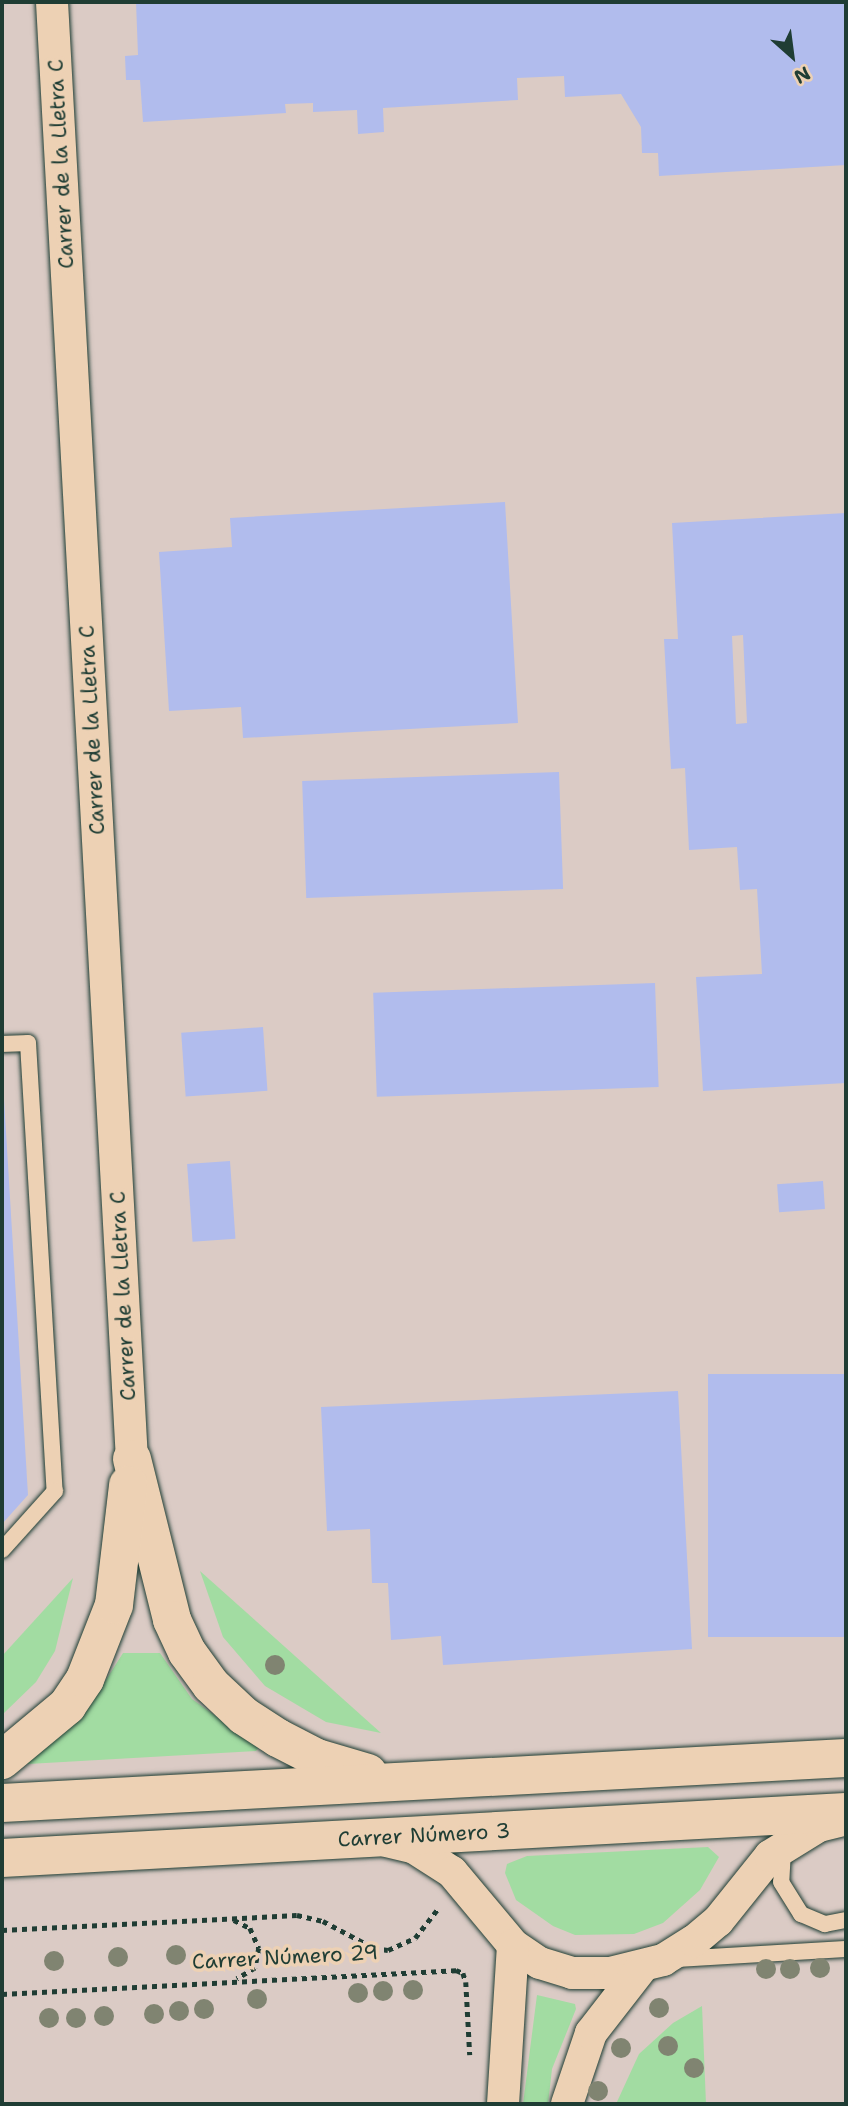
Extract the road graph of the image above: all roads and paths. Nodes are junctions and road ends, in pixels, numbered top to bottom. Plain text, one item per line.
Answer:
1 (52, 2) edge
2 (2, 1044) edge
3 (132, 1459) junction
4 (2, 1550) edge
5 (846, 1758) edge
6 (2, 1760) edge
7 (398, 1782) junction
8 (2, 1803) edge
9 (846, 1812) edge
10 (846, 1819) edge
11 (371, 1838) junction
12 (785, 1845) junction
13 (432, 1857) junction
14 (2, 1858) edge
15 (228, 1918) junction
16 (846, 1920) edge
17 (2, 1930) edge
18 (513, 1945) junction
19 (846, 1949) edge
20 (653, 1963) junction
21 (233, 1981) junction
22 (2, 1994) edge
23 (471, 2066) dead end
24 (503, 2104) edge
25 (567, 2104) edge

1 - 3 street, Carrer de la Lletra C
2 - 4 lane
3 - 6 main road
3 - 7 main road
5 - 7 main road
7 - 8 main road
9 - 11 main road, Carrer Número 3
10 - 12 street
11 - 13 street
11 - 14 main road, Carrer Número 3
12 - 16 lane
12 - 20 street
13 - 15 path, Carrer Número 29
13 - 18 street
15 - 17 path, Carrer Número 29
15 - 21 path
18 - 20 street
18 - 24 street
19 - 20 lane
20 - 25 street
21 - 22 path, Carrer Número 29
21 - 23 path, Carrer Número 29

